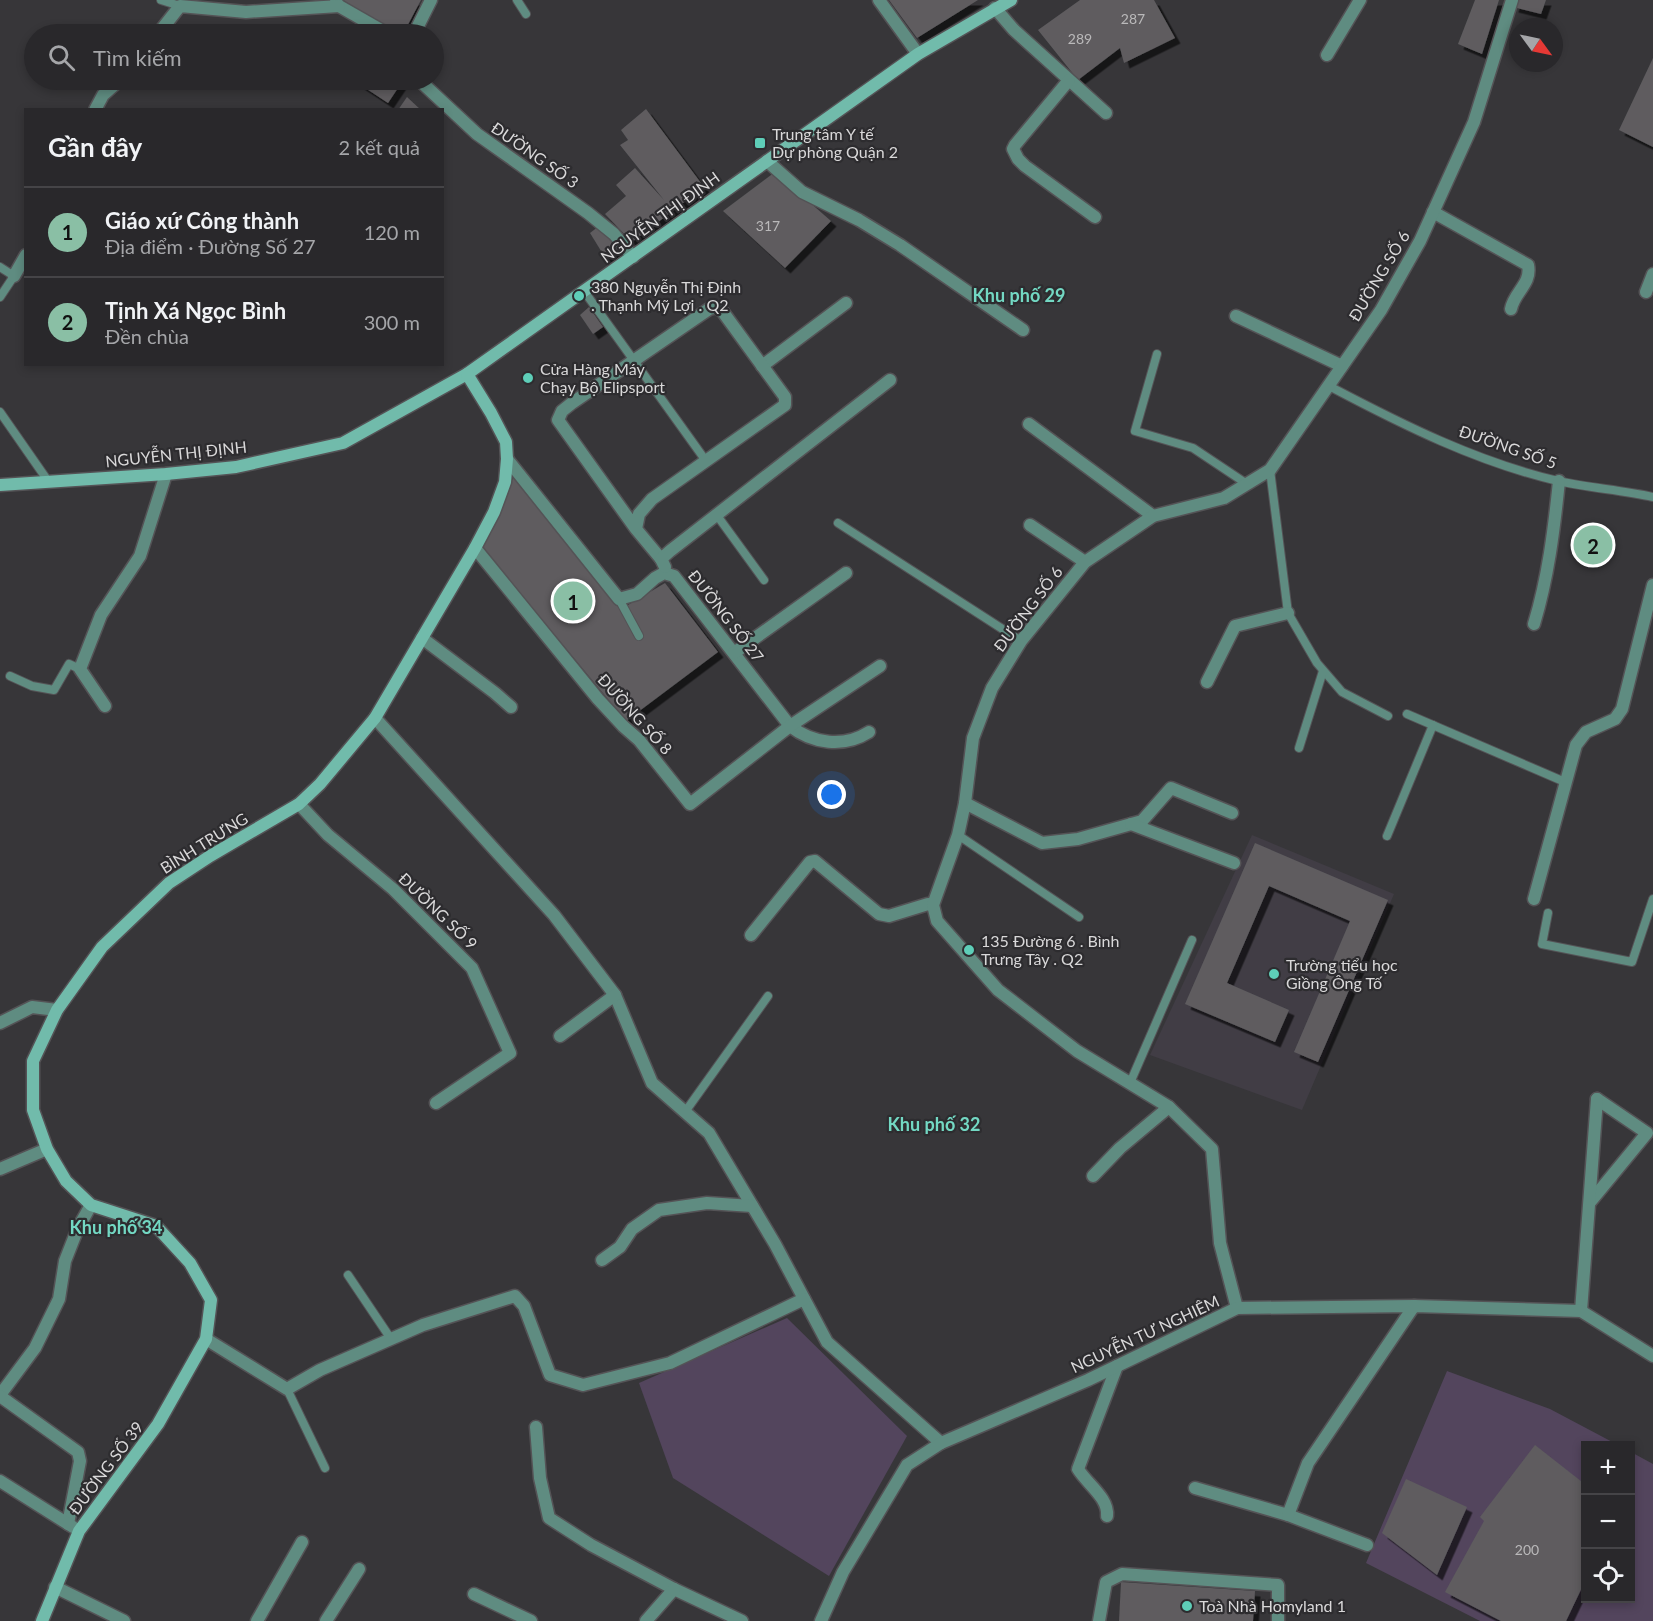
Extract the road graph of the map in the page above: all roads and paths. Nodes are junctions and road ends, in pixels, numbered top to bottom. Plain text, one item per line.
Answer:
1 (161, 0) edge
2 (431, 0) edge
3 (517, 0) edge
4 (879, 0) edge
5 (1011, 0) edge
6 (1360, 0) edge
7 (1512, 0) edge
8 (337, 3) edge
9 (180, 6) junction
10 (995, 8) junction
11 (526, 14) dead end
12 (166, 24) edge
13 (372, 24) edge
14 (419, 24) edge
15 (918, 54) junction
16 (1327, 55) dead end
17 (1070, 80) junction
18 (109, 90) edge
19 (430, 90) edge
20 (96, 108) edge
21 (1106, 113) dead end
22 (767, 160) junction
23 (1433, 212) junction
24 (1095, 217) dead end
25 (633, 257) junction
26 (24, 258) edge
27 (0, 267) edge
28 (1653, 274) edge
29 (14, 276) junction
30 (584, 291) junction
31 (1646, 291) dead end
32 (0, 297) edge
33 (846, 303) dead end
34 (1511, 309) dead end
35 (1236, 316) dead end
36 (1023, 330) dead end
37 (1157, 354) dead end
38 (634, 361) junction
39 (762, 366) junction
40 (1342, 366) junction
41 (467, 374) junction
42 (890, 380) dead end
43 (1329, 386) junction
44 (0, 412) edge
45 (1029, 424) dead end
46 (507, 459) junction
47 (706, 461) junction
48 (1270, 470) junction
49 (166, 474) junction
50 (48, 481) junction
51 (1559, 481) junction
52 (1247, 484) junction
53 (0, 485) edge
54 (1653, 497) edge
55 (716, 514) junction
56 (1153, 516) junction
57 (838, 523) dead end
58 (1030, 525) dead end
59 (636, 529) junction
60 (475, 548) junction
61 (661, 560) junction
62 (1085, 562) junction
63 (846, 573) dead end
64 (669, 575) junction
65 (764, 580) dead end
66 (1653, 585) edge
67 (619, 599) junction
68 (1288, 613) junction
69 (1534, 624) dead end
70 (639, 636) dead end
71 (422, 638) junction
72 (1021, 641) junction
73 (734, 653) junction
74 (880, 666) dead end
75 (80, 669) junction
76 (1323, 671) junction
77 (10, 676) dead end
78 (1207, 682) dead end
79 (105, 706) dead end
80 (511, 707) dead end
81 (1407, 714) dead end
82 (1388, 716) dead end
83 (375, 718) junction
84 (1433, 725) junction
85 (790, 726) junction
86 (869, 732) dead end
87 (1299, 748) dead end
88 (1565, 782) junction
89 (966, 803) junction
90 (300, 804) junction
91 (1232, 813) dead end
92 (1131, 824) junction
93 (958, 835) junction
94 (1387, 836) dead end
95 (1234, 863) dead end
96 (1534, 899) dead end
97 (1653, 899) edge
98 (933, 905) junction
99 (1548, 913) dead end
100 (1078, 917) dead end
101 (751, 935) dead end
102 (1192, 940) dead end
103 (615, 995) junction
104 (768, 996) dead end
105 (57, 1010) junction
106 (0, 1023) edge
107 (560, 1036) dead end
108 (1130, 1083) junction
109 (436, 1103) dead end
110 (1169, 1107) junction
111 (685, 1112) junction
112 (47, 1149) junction
113 (0, 1169) edge
114 (1093, 1176) dead end
115 (1591, 1201) junction
116 (91, 1205) junction
117 (752, 1206) junction
118 (602, 1260) dead end
119 (348, 1275) dead end
120 (804, 1299) junction
121 (1414, 1306) junction
122 (1237, 1308) junction
123 (1581, 1311) junction
124 (206, 1339) junction
125 (391, 1340) junction
126 (1653, 1356) edge
127 (1117, 1366) junction
128 (287, 1389) junction
129 (0, 1395) edge
130 (536, 1426) dead end
131 (941, 1443) junction
132 (325, 1468) dead end
133 (0, 1481) edge
134 (1195, 1488) dead end
135 (1288, 1515) junction
136 (1107, 1516) dead end
137 (68, 1524) junction
138 (79, 1531) junction
139 (302, 1542) dead end
140 (1367, 1545) dead end
141 (359, 1569) dead end
142 (55, 1587) junction
143 (674, 1589) junction
144 (474, 1594) dead end
145 (42, 1621) edge
146 (124, 1621) edge
147 (258, 1621) edge
148 (326, 1621) edge
149 (531, 1621) edge
150 (646, 1621) edge
151 (742, 1621) edge
152 (821, 1621) edge
153 (1099, 1621) edge
154 (1278, 1621) edge

1 - 9 lane
2 - 14 street
3 - 11 lane
4 - 15 street
5 - 10 street, NGUYỄN THỊ ĐỊNH
6 - 16 street
7 - 23 street, ĐƯỜNG SỐ 6
8 - 9 street
8 - 13 street
9 - 12 street
10 - 15 street, NGUYỄN THỊ ĐỊNH
10 - 17 street
15 - 22 street, NGUYỄN THỊ ĐỊNH
17 - 21 street
17 - 24 street
18 - 20 street
19 - 25 street, ĐƯỜNG SỐ 3
22 - 25 street, NGUYỄN THỊ ĐỊNH
22 - 36 street
23 - 34 street
23 - 40 street, ĐƯỜNG SỐ 6
25 - 30 street, NGUYỄN THỊ ĐỊNH
26 - 29 street
27 - 29 lane
28 - 31 street
29 - 32 lane
30 - 38 lane
30 - 41 street, NGUYỄN THỊ ĐỊNH
33 - 39 street
35 - 40 street
37 - 52 lane
38 - 39 street
38 - 47 lane
38 - 59 street
39 - 47 street
40 - 43 street, ĐƯỜNG SỐ 6
41 - 46 street, BÌNH TRƯNG
41 - 49 street, NGUYỄN THỊ ĐỊNH
42 - 55 street
43 - 48 street, ĐƯỜNG SỐ 6
43 - 51 lane, ĐƯỜNG SỐ 5
44 - 50 lane
45 - 56 street
46 - 60 street, BÌNH TRƯNG
46 - 67 street
47 - 59 street
48 - 52 street, ĐƯỜNG SỐ 6
48 - 68 lane
49 - 50 street, NGUYỄN THỊ ĐỊNH
49 - 75 street
50 - 53 street, NGUYỄN THỊ ĐỊNH
51 - 54 lane, ĐƯỜNG SỐ 5
51 - 69 street
52 - 56 street, ĐƯỜNG SỐ 6
55 - 61 street
55 - 65 lane
56 - 62 street, ĐƯỜNG SỐ 6
57 - 72 lane
58 - 62 street
59 - 61 street
60 - 71 street, BÌNH TRƯNG
60 - 85 street, ĐƯỜNG SỐ 8
61 - 64 street
62 - 72 street, ĐƯỜNG SỐ 6
63 - 73 street
64 - 67 street, ĐƯỜNG SỐ 27
64 - 73 street, ĐƯỜNG SỐ 27
66 - 88 street
67 - 70 lane
68 - 76 lane
68 - 78 street
71 - 80 street
71 - 83 street, BÌNH TRƯNG
72 - 89 street, ĐƯỜNG SỐ 6
73 - 85 street, ĐƯỜNG SỐ 27
74 - 85 street
75 - 77 lane
75 - 79 street
76 - 82 lane
76 - 87 lane
81 - 84 lane
83 - 90 street, BÌNH TRƯNG
83 - 103 street
84 - 88 lane
84 - 94 lane
85 - 86 street
88 - 96 street
89 - 92 street
89 - 93 street, ĐƯỜNG SỐ 6
90 - 105 street, BÌNH TRƯNG
90 - 109 street, ĐƯỜNG SỐ 9
91 - 92 street
92 - 95 street
93 - 98 street, ĐƯỜNG SỐ 6
93 - 100 lane
97 - 99 lane
98 - 101 street
98 - 108 street
102 - 108 lane
103 - 107 street
103 - 111 street
104 - 111 lane
105 - 106 street
105 - 112 street, BÌNH TRƯNG
108 - 110 street
110 - 114 street
110 - 122 street
111 - 117 street
112 - 113 street
112 - 116 street, BÌNH TRƯNG
115 - 115 street
115 - 123 street
116 - 124 street, BÌNH TRƯNG
116 - 129 street
117 - 118 street
117 - 120 street
119 - 125 lane
120 - 125 street
120 - 131 street
121 - 122 street, NGUYỄN TƯ NGHIÊM
121 - 123 street, NGUYỄN TƯ NGHIÊM
121 - 135 street
122 - 127 street, NGUYỄN TƯ NGHIÊM
123 - 126 street
124 - 128 street
124 - 138 street, ĐƯỜNG SỐ 39
125 - 128 street
127 - 131 street, NGUYỄN TƯ NGHIÊM
127 - 136 street
128 - 132 lane
129 - 137 street
130 - 143 street
131 - 152 street, NGUYỄN TƯ NGHIÊM
133 - 137 street
134 - 135 street
135 - 140 street
137 - 138 street
138 - 142 street, ĐƯỜNG SỐ 39
139 - 147 street
141 - 148 street
142 - 145 street, ĐƯỜNG SỐ 39
142 - 146 street
143 - 150 street
143 - 151 street
144 - 149 street
153 - 154 street

